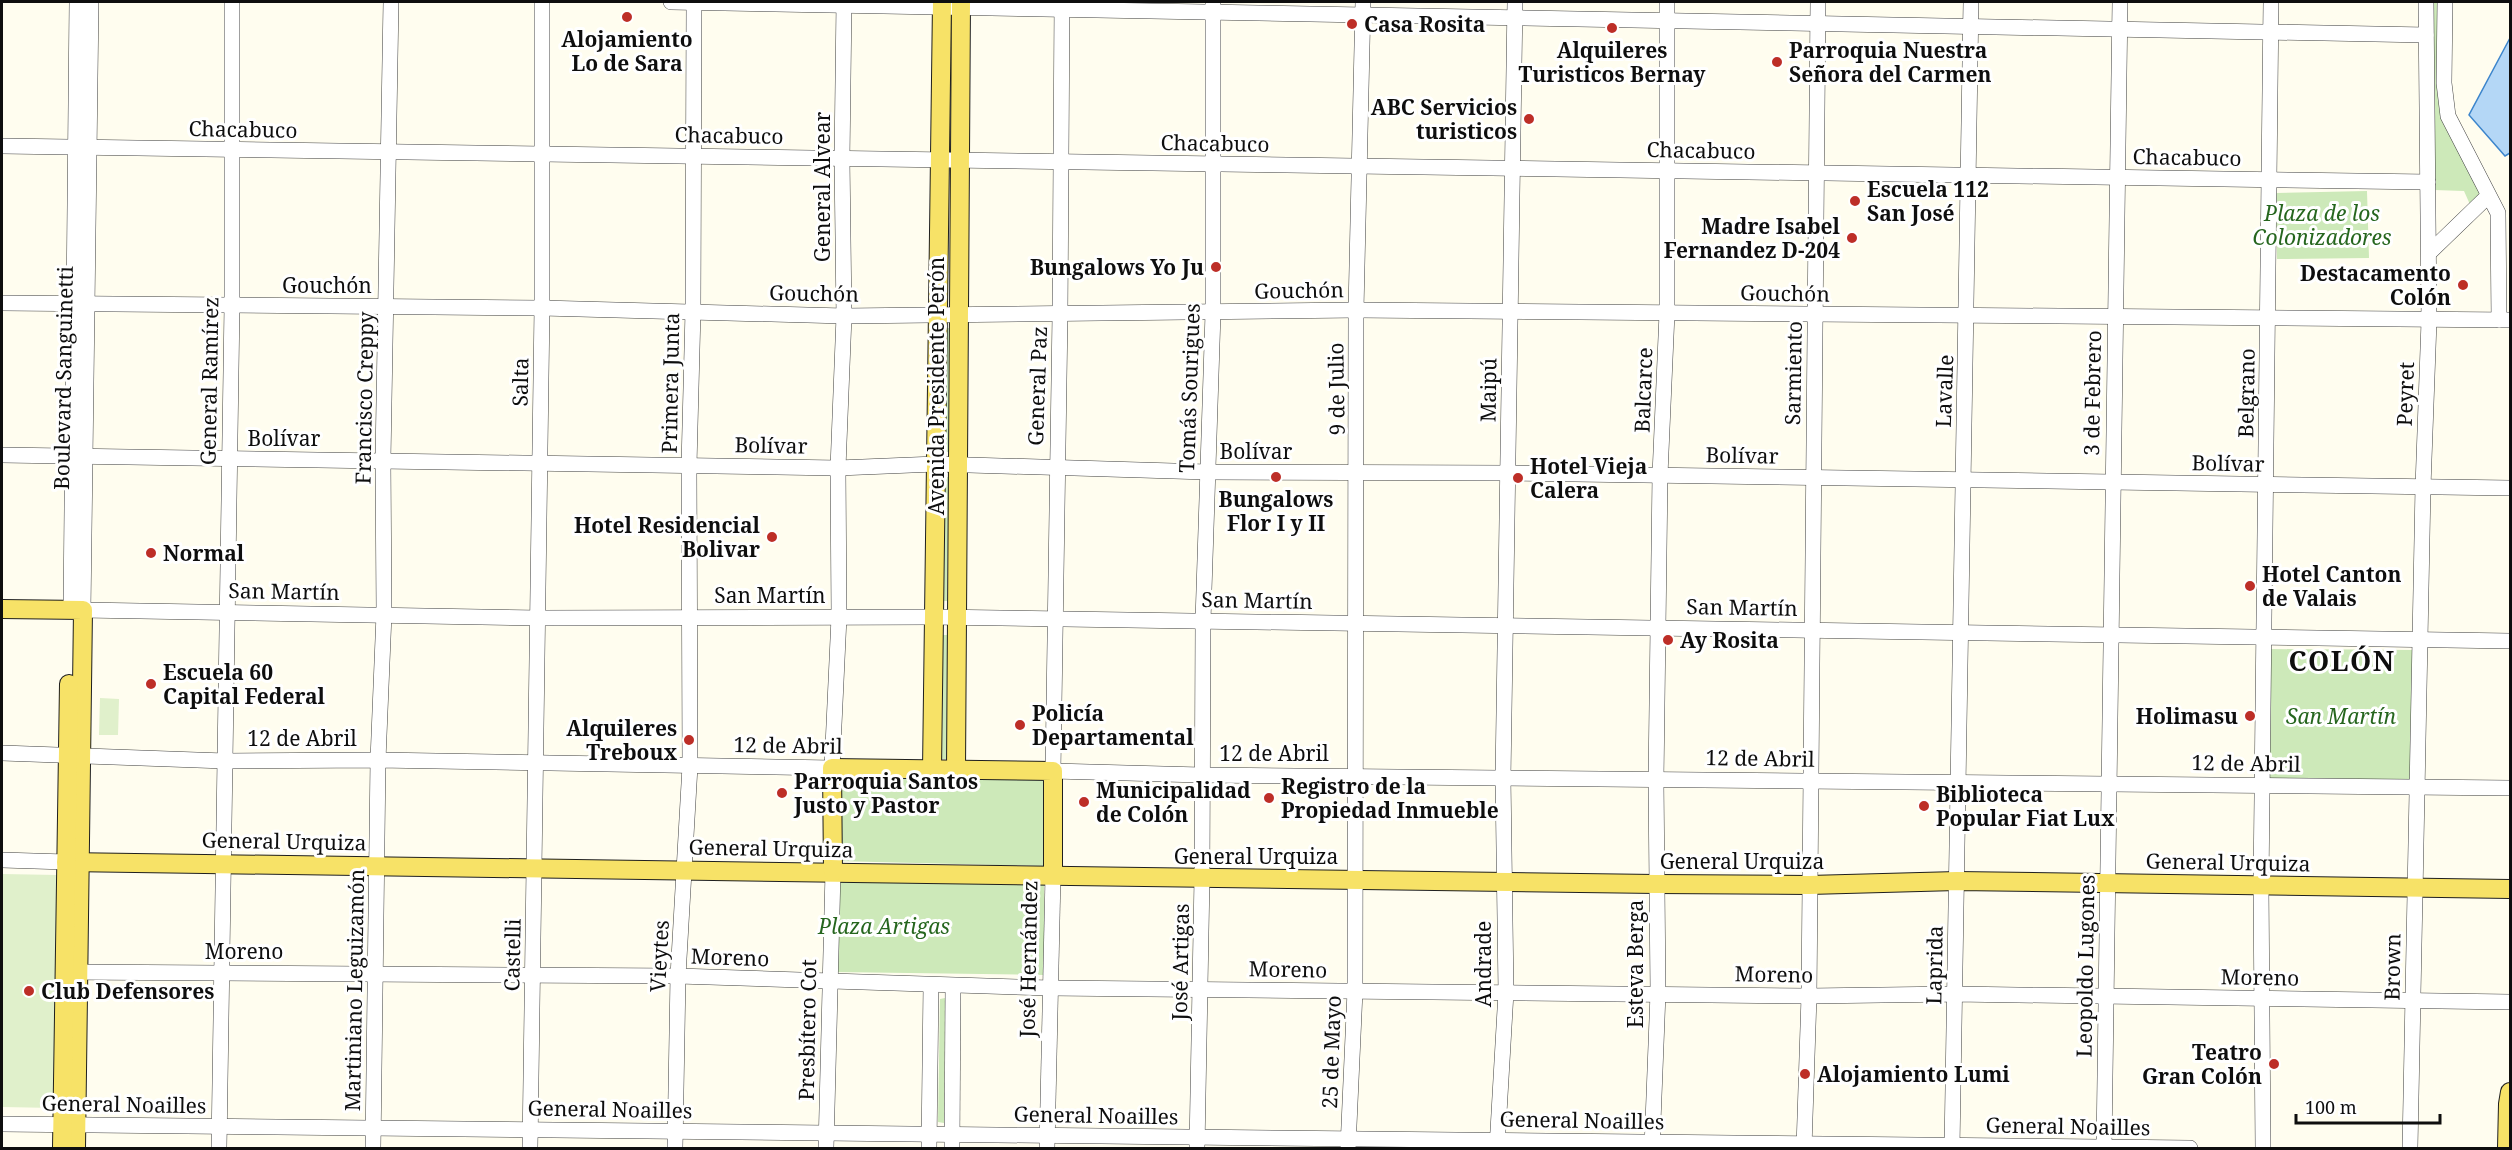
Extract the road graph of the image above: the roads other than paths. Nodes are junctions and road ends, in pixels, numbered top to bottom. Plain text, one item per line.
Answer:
1 (76, 2) edge
2 (92, 2) edge
3 (232, 2) edge
4 (391, 2) edge
5 (542, 2) edge
6 (671, 2) edge
7 (694, 2) edge
8 (1515, 2) edge
9 (1667, 2) edge
10 (1818, 2) edge
11 (1971, 2) edge
12 (2120, 2) edge
13 (2271, 2) edge
14 (2426, 2) edge
15 (2445, 2) edge
16 (844, 4) edge
17 (942, 5) edge
18 (962, 5) edge
19 (1061, 6) edge
20 (1213, 7) edge
21 (1363, 8) edge
22 (1515, 18) junction
23 (1666, 21) junction
24 (1817, 24) junction
25 (1971, 28) junction
26 (2119, 29) junction
27 (2271, 32) junction
28 (2426, 35) junction
29 (2, 146) edge
30 (82, 147) junction
31 (231, 150) junction
32 (388, 151) junction
33 (540, 154) junction
34 (692, 155) junction
35 (842, 159) junction
36 (940, 160) junction
37 (960, 160) junction
38 (1060, 162) junction
39 (1212, 164) junction
40 (1359, 166) junction
41 (1512, 168) junction
42 (1666, 171) junction
43 (1816, 173) junction
44 (1970, 177) junction
45 (2117, 177) junction
46 (2269, 180) junction
47 (2428, 182) junction
48 (2487, 197) junction
49 (2429, 253) junction
50 (2, 303) edge
51 (81, 304) junction
52 (232, 306) junction
53 (387, 306) junction
54 (542, 308) junction
55 (1356, 310) junction
56 (693, 311) junction
57 (1510, 311) junction
58 (939, 312) junction
59 (960, 312) junction
60 (1213, 313) junction
61 (1667, 313) junction
62 (1060, 315) junction
63 (1814, 315) junction
64 (844, 316) junction
65 (1968, 316) junction
66 (2115, 318) junction
67 (2267, 320) junction
68 (2505, 320) edge
69 (2429, 321) junction
70 (2, 455) edge
71 (78, 457) junction
72 (228, 459) junction
73 (383, 459) junction
74 (539, 463) junction
75 (936, 464) junction
76 (958, 464) junction
77 (689, 465) junction
78 (1056, 466) junction
79 (838, 468) junction
80 (1207, 472) junction
81 (1358, 472) junction
82 (1508, 473) junction
83 (1660, 475) junction
84 (1813, 477) junction
85 (1962, 480) junction
86 (2112, 482) junction
87 (2266, 484) junction
88 (2422, 487) junction
89 (2511, 488) edge
90 (2, 609) edge
91 (76, 610) junction
92 (227, 613) junction
93 (384, 614) junction
94 (690, 617) junction
95 (839, 617) junction
96 (934, 617) junction
97 (538, 618) junction
98 (957, 618) junction
99 (1054, 619) junction
100 (1203, 621) junction
101 (1357, 625) junction
102 (1505, 626) junction
103 (1658, 628) junction
104 (1811, 630) junction
105 (1960, 633) junction
106 (2110, 635) junction
107 (2264, 637) junction
108 (2419, 639) junction
109 (2511, 641) edge
110 (2, 753) edge
111 (74, 754) junction
112 (378, 760) junction
113 (225, 761) junction
114 (535, 763) junction
115 (690, 766) junction
116 (832, 768) junction
117 (932, 770) junction
118 (956, 771) junction
119 (1053, 771) junction
120 (1201, 775) junction
121 (1356, 777) junction
122 (1503, 778) junction
123 (1656, 780) junction
124 (1810, 781) junction
125 (1958, 783) junction
126 (2107, 784) junction
127 (2263, 786) junction
128 (2417, 787) junction
129 (2511, 788) edge
130 (2, 860) edge
131 (73, 862) junction
132 (224, 863) junction
133 (377, 865) junction
134 (535, 867) junction
135 (685, 869) junction
136 (833, 872) junction
137 (1053, 875) junction
138 (1202, 878) junction
139 (1353, 879) junction
140 (1503, 880) junction
141 (1956, 881) junction
142 (2106, 883) junction
143 (1656, 884) junction
144 (1809, 885) junction
145 (2261, 885) junction
146 (2415, 887) junction
147 (2511, 888) edge
148 (222, 971) junction
149 (71, 972) junction
150 (375, 973) junction
151 (532, 974) junction
152 (678, 976) junction
153 (831, 982) junction
154 (931, 985) junction
155 (953, 986) junction
156 (1050, 988) junction
157 (1201, 988) junction
158 (1355, 991) junction
159 (1506, 992) junction
160 (1658, 993) junction
161 (1954, 994) junction
162 (1809, 996) junction
163 (2105, 996) junction
164 (2263, 998) junction
165 (2413, 1000) junction
166 (2511, 1002) edge
167 (2511, 1092) edge
168 (2, 1124) edge
169 (69, 1124) junction
170 (220, 1126) junction
171 (373, 1128) junction
172 (530, 1130) junction
173 (676, 1131) junction
174 (826, 1141) edge
175 (929, 1141) edge
176 (952, 1141) edge
177 (1047, 1142) edge
178 (1197, 1143) edge
179 (1348, 1144) edge
180 (1497, 1144) edge
181 (1652, 1145) edge
182 (1804, 1146) edge
183 (1952, 1147) edge
184 (2104, 1148) edge
185 (62, 1149) edge
186 (76, 1149) edge
187 (219, 1149) edge
188 (373, 1149) edge
189 (530, 1149) edge
190 (675, 1149) edge
191 (2190, 1149) edge
192 (2264, 1149) edge
193 (2410, 1149) edge
194 (2507, 1149) edge

1 - 30 street, Boulevard Sanguinetti
2 - 30 street, Boulevard Sanguinetti
3 - 31 street, General Ramírez
4 - 32 street, Francisco Creppy
5 - 33 street, Salta
6 - 7 street
7 - 16 street
7 - 34 street, Primera Junta
8 - 22 street, Maipú
9 - 23 street, Balcarce
10 - 24 street, Sarmiento
11 - 25 street, Lavalle
12 - 26 street, 3 de Febrero
13 - 27 street, Belgrano
14 - 28 street, Peyret
15 - 48 street
16 - 17 street
16 - 35 street, General Alvear
17 - 18 street
17 - 36 main road, Avenida Presidente Perón
18 - 19 street
18 - 37 main road, Avenida Presidente Perón
19 - 20 street
19 - 38 street, General Paz
20 - 21 street
20 - 39 street, Tomás Sourigues
21 - 22 street
21 - 40 street, 9 de Julio
22 - 23 street
22 - 41 street, Maipú
23 - 24 street
23 - 42 street, Balcarce
24 - 25 street
24 - 43 street, Sarmiento
25 - 26 street
25 - 44 street, Lavalle
26 - 27 street
26 - 45 street, 3 de Febrero
27 - 28 street
27 - 46 street, Belgrano
28 - 47 street, Peyret
29 - 30 street, Chacabuco
30 - 31 street, Chacabuco
30 - 51 street, Boulevard Sanguinetti
31 - 32 street, Chacabuco
31 - 52 street, General Ramírez
32 - 33 street, Chacabuco
32 - 53 street, Francisco Creppy
33 - 34 street, Chacabuco
33 - 54 street, Salta
34 - 35 street, Chacabuco
34 - 56 street, Primera Junta
35 - 36 street, Chacabuco
35 - 64 street, General Alvear
36 - 37 street, Chacabuco
36 - 58 main road, Avenida Presidente Perón
37 - 38 street, Chacabuco
37 - 59 main road, Avenida Presidente Perón
38 - 39 street, Chacabuco
38 - 62 street, General Paz
39 - 40 street, Chacabuco
39 - 60 street, Tomás Sourigues
40 - 41 street, Chacabuco
40 - 55 street, 9 de Julio
41 - 42 street, Chacabuco
41 - 57 street, Maipú
42 - 43 street, Chacabuco
42 - 61 street, Balcarce
43 - 44 street, Chacabuco
43 - 63 street, Sarmiento
44 - 45 street, Chacabuco
44 - 65 street, Lavalle
45 - 46 street, Chacabuco
45 - 66 street, 3 de Febrero
46 - 47 street, Chacabuco
46 - 67 street, Belgrano
47 - 49 street, Peyret
48 - 49 street
48 - 68 street
49 - 69 street, Peyret
50 - 51 street, Gouchón
51 - 52 street, Gouchón
51 - 71 street, Boulevard Sanguinetti
52 - 53 street, Gouchón
52 - 72 street, General Ramírez
53 - 54 street, Gouchón
53 - 73 street, Francisco Creppy
54 - 56 street, Gouchón
54 - 74 street, Salta
55 - 57 street, Gouchón
55 - 60 street, Gouchón
55 - 81 street, 9 de Julio
56 - 64 street, Gouchón
56 - 77 street, Primera Junta
57 - 61 street, Gouchón
57 - 82 street, Maipú
58 - 59 street, Gouchón
58 - 64 street, Gouchón
58 - 75 main road, Avenida Presidente Perón
59 - 62 street, Gouchón
59 - 76 main road, Avenida Presidente Perón
60 - 62 street, Gouchón
60 - 80 street, Tomás Sourigues
61 - 63 street, Gouchón
61 - 83 street, Balcarce
62 - 78 street, General Paz
63 - 65 street, Gouchón
63 - 84 street, Sarmiento
64 - 79 street, General Alvear
65 - 66 street, Gouchón
65 - 85 street, Lavalle
66 - 67 street, Gouchón
66 - 86 street, 3 de Febrero
67 - 69 street, Gouchón
67 - 87 street, Belgrano
68 - 69 street, Gouchón
69 - 88 street, Peyret
70 - 71 street, Bolívar
71 - 72 street, Bolívar
71 - 91 street, Boulevard Sanguinetti
72 - 73 street, Bolívar
72 - 92 street, General Ramírez
73 - 74 street, Bolívar
73 - 93 street, Francisco Creppy
74 - 77 street, Bolívar
74 - 97 street, Salta
75 - 76 street, Bolívar
75 - 79 street, Bolívar
75 - 96 main road, Avenida Presidente Perón
76 - 78 street, Bolívar
76 - 98 main road, Avenida Presidente Perón
77 - 79 street, Bolívar
77 - 94 street, Primera Junta
78 - 80 street, Bolívar
78 - 99 street, General Paz
79 - 95 street, General Alvear
80 - 81 street, Bolívar
80 - 100 street, Tomás Sourigues
81 - 82 street, Bolívar
81 - 101 street, 9 de Julio
82 - 83 street, Bolívar
82 - 102 street, Maipú
83 - 84 street, Bolívar
83 - 103 street, Balcarce
84 - 85 street, Bolívar
84 - 104 street, Sarmiento
85 - 86 street, Bolívar
85 - 105 street, Lavalle
86 - 87 street, Bolívar
86 - 106 street, 3 de Febrero
87 - 88 street, Bolívar
87 - 107 street, Belgrano
88 - 89 street, Bolívar
88 - 108 street, Peyret
90 - 91 main road, San Martín
91 - 92 street, San Martín
91 - 111 main road, Boulevard Sanguinetti
92 - 93 street, San Martín
92 - 113 street, General Ramírez
93 - 97 street, San Martín
93 - 112 street, Francisco Creppy
94 - 95 street, San Martín
94 - 97 street, San Martín
94 - 115 street, Primera Junta
95 - 96 street, San Martín
95 - 116 street, General Alvear
96 - 98 street, San Martín
96 - 117 main road, Avenida Presidente Perón
97 - 114 street, Salta
98 - 99 street, San Martín
98 - 118 main road, Avenida Presidente Perón
99 - 100 street, San Martín
99 - 119 street, General Paz
100 - 101 street, San Martín
100 - 120 street, Tomás Sourigues
101 - 102 street, San Martín
101 - 121 street, 9 de Julio
102 - 103 street, San Martín
102 - 122 street, Maipú
103 - 104 street, San Martín
103 - 123 street, Balcarce
104 - 105 street, San Martín
104 - 124 street, Sarmiento
105 - 106 street, San Martín
105 - 125 street, Lavalle
106 - 107 street, San Martín
106 - 126 street, 3 de Febrero
107 - 108 street, San Martín
107 - 127 street, Belgrano
108 - 109 street, San Martín
108 - 128 street, Peyret
110 - 111 street, 12 de Abril
111 - 113 street, 12 de Abril
111 - 131 main road, Boulevard Sanguinetti
112 - 113 street, 12 de Abril
112 - 114 street, 12 de Abril
112 - 133 street, Martiniano Leguizamón
113 - 132 street, General Ramírez
114 - 115 street, 12 de Abril
114 - 134 street, Castelli
115 - 116 street, 12 de Abril
115 - 135 street, Vieytes
116 - 117 main road, 12 de Abril
116 - 136 main road, Presbítero Cot
117 - 118 main road, 12 de Abril
118 - 119 main road, 12 de Abril
119 - 120 street, 12 de Abril
119 - 137 main road, José Hernández
120 - 121 street, 12 de Abril
120 - 138 street, José Artigas
121 - 122 street, 12 de Abril
121 - 139 street, 25 de Mayo
122 - 123 street, 12 de Abril
122 - 140 street, Andrade
123 - 124 street, 12 de Abril
123 - 143 street, Esteva Berga
124 - 125 street, 12 de Abril
124 - 144 street, Sarmiento
125 - 126 street, 12 de Abril
125 - 141 street, Laprida
126 - 127 street, 12 de Abril
126 - 142 street, Leopoldo Lugones
127 - 128 street, 12 de Abril
127 - 145 street, Belgrano
128 - 129 street, 12 de Abril
128 - 146 street, Brown
130 - 131 street, General Urquiza
131 - 132 main road, General Urquiza
131 - 149 main road, Boulevard Sanguinetti
132 - 133 main road, General Urquiza
132 - 148 street, General Ramírez
133 - 134 main road, General Urquiza
133 - 150 street, Martiniano Leguizamón
134 - 135 main road, General Urquiza
134 - 151 street, Castelli
135 - 136 main road, General Urquiza
135 - 152 street, Vieytes
136 - 137 main road, General Urquiza
136 - 153 street, Presbítero Cot
137 - 138 main road, General Urquiza
137 - 156 street, José Hernández
138 - 139 main road, General Urquiza
138 - 157 street, José Artigas
139 - 140 main road, General Urquiza
139 - 158 street, 25 de Mayo
140 - 143 main road, General Urquiza
140 - 159 street, Andrade
141 - 142 main road, General Urquiza
141 - 144 main road, General Urquiza
141 - 161 street, Laprida
142 - 145 main road, General Urquiza
142 - 163 street, Leopoldo Lugones
143 - 144 main road, General Urquiza
143 - 160 street, Esteva Berga
144 - 162 street, Sarmiento
145 - 146 main road, General Urquiza
145 - 164 street, Belgrano
146 - 147 main road, General Urquiza
146 - 165 street, Brown
148 - 149 street, Moreno
148 - 150 street, Moreno
148 - 170 street, General Ramírez
149 - 169 main road, Boulevard Sanguinetti
150 - 151 street, Moreno
150 - 171 street, Martiniano Leguizamón
151 - 152 street, Moreno
151 - 172 street, Castelli
152 - 153 street, Moreno
152 - 173 street, Vieytes
153 - 154 street, Moreno
153 - 174 street, Presbítero Cot
154 - 155 street, Moreno
154 - 175 street
155 - 156 street, Moreno
155 - 176 street
156 - 157 street, Moreno
156 - 177 street, José Hernández
157 - 158 street, Moreno
157 - 178 street, José Artigas
158 - 159 street, Moreno
158 - 179 street, 25 de Mayo
159 - 160 street, Moreno
159 - 180 street, Andrade
160 - 162 street, Moreno
160 - 181 street, Esteva Berga
161 - 162 street, Moreno
161 - 163 street, Moreno
161 - 183 street, Laprida
162 - 182 street, Sarmiento
163 - 164 street, Moreno
163 - 184 street, Leopoldo Lugones
164 - 165 street, Moreno
164 - 192 street, Belgrano
165 - 166 street, Moreno
165 - 193 street, Brown
167 - 194 main road
168 - 169 street, General Noailles
169 - 170 street, General Noailles
169 - 185 main road
169 - 186 main road
170 - 171 street, General Noailles
170 - 187 street, General Ramírez
171 - 172 street, General Noailles
171 - 188 street, Martiniano Leguizamón
172 - 173 street, General Noailles
172 - 189 street, Castelli
173 - 174 street, General Noailles
173 - 190 street, Vieytes
174 - 175 street, General Noailles
175 - 176 street, General Noailles
176 - 177 street, General Noailles
177 - 178 street, General Noailles
178 - 179 street, General Noailles
179 - 180 street, General Noailles
180 - 181 street, General Noailles
181 - 182 street, General Noailles
182 - 183 street, General Noailles
183 - 184 street, General Noailles
184 - 191 street, General Noailles

